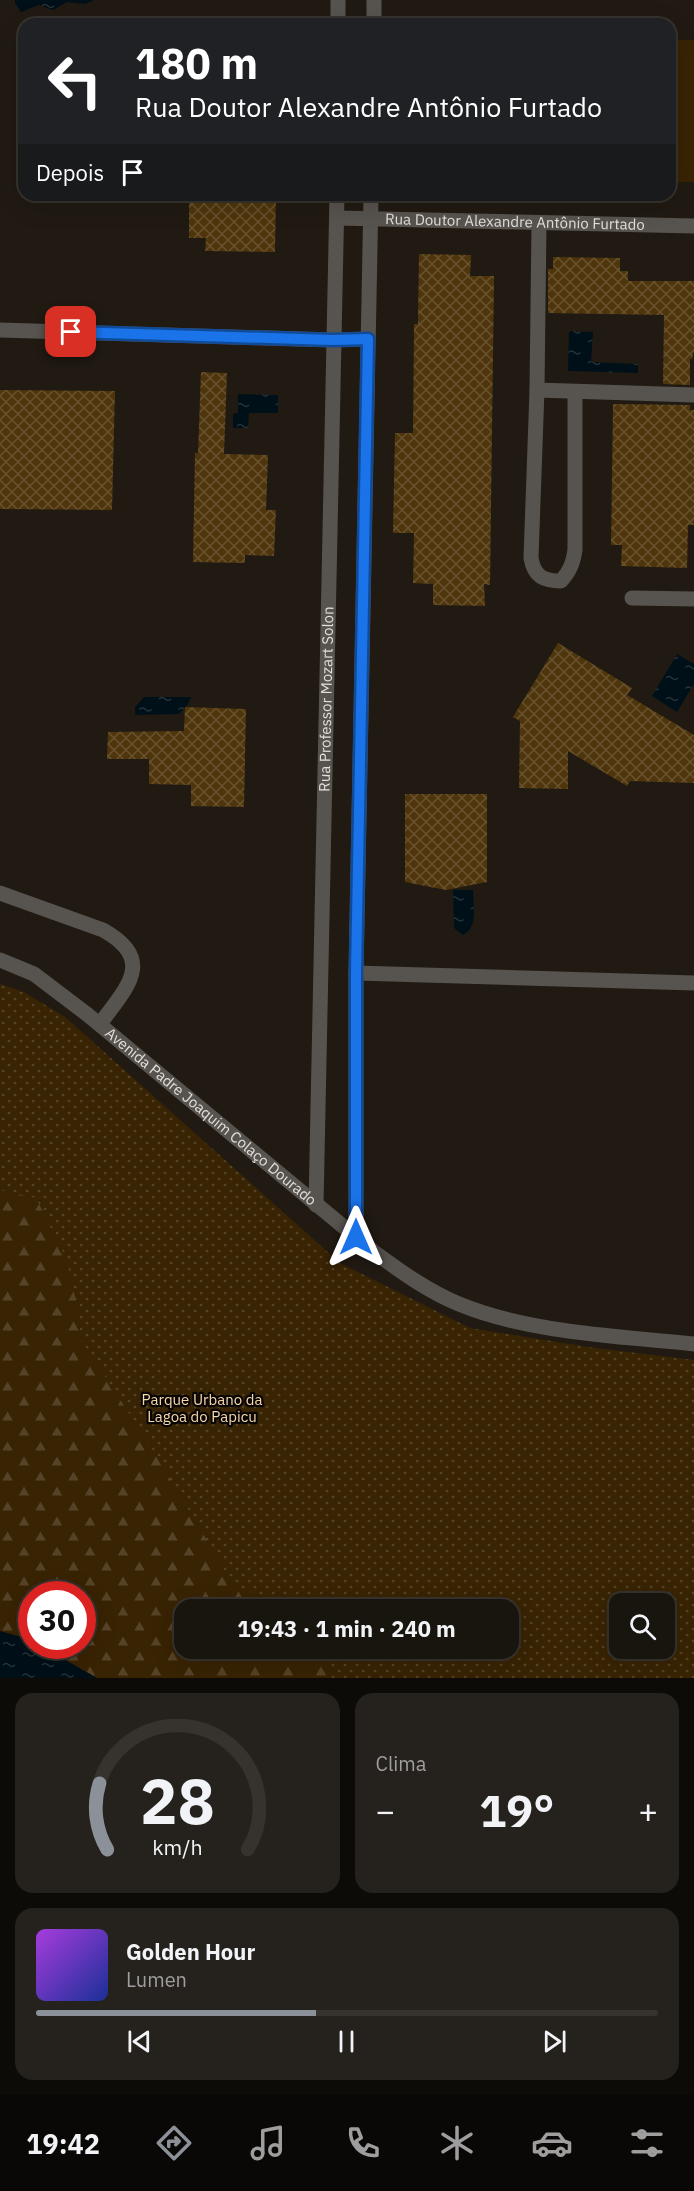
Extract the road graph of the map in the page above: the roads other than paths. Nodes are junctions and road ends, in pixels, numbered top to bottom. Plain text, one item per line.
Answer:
1 (338, 0) edge
2 (374, 0) edge
3 (338, 18) edge
4 (374, 18) edge
5 (337, 201) edge
6 (371, 201) edge
7 (337, 219) junction
8 (371, 219) junction
9 (539, 224) junction
10 (694, 226) edge
11 (0, 330) edge
12 (368, 339) junction
13 (333, 340) junction
14 (537, 390) junction
15 (575, 393) junction
16 (694, 395) edge
17 (632, 597) dead end
18 (694, 599) edge
19 (0, 893) edge
20 (0, 960) edge
21 (356, 972) junction
22 (694, 983) edge
23 (100, 1024) junction
24 (316, 1205) junction
25 (356, 1237) junction
26 (694, 1344) edge

1 - 3 street
2 - 4 street
5 - 7 street, Rua Professor Mozart Solon
6 - 8 street
7 - 8 street, Rua Doutor Alexandre Antônio Furtado
7 - 13 street, Rua Professor Mozart Solon
8 - 9 street, Rua Doutor Alexandre Antônio Furtado
8 - 12 street
9 - 10 street, Rua Doutor Alexandre Antônio Furtado
9 - 14 street
11 - 13 street
12 - 13 street
12 - 21 street
13 - 24 street, Rua Professor Mozart Solon
14 - 15 street
14 - 15 street
15 - 16 street
17 - 18 street
19 - 23 street
20 - 23 street, Avenida Padre Joaquim Colaço Dourado
21 - 22 street
21 - 25 street
23 - 24 street, Avenida Padre Joaquim Colaço Dourado
24 - 25 street, Avenida Padre Joaquim Colaço Dourado
25 - 26 street, Avenida Padre Joaquim Colaço Dourado

